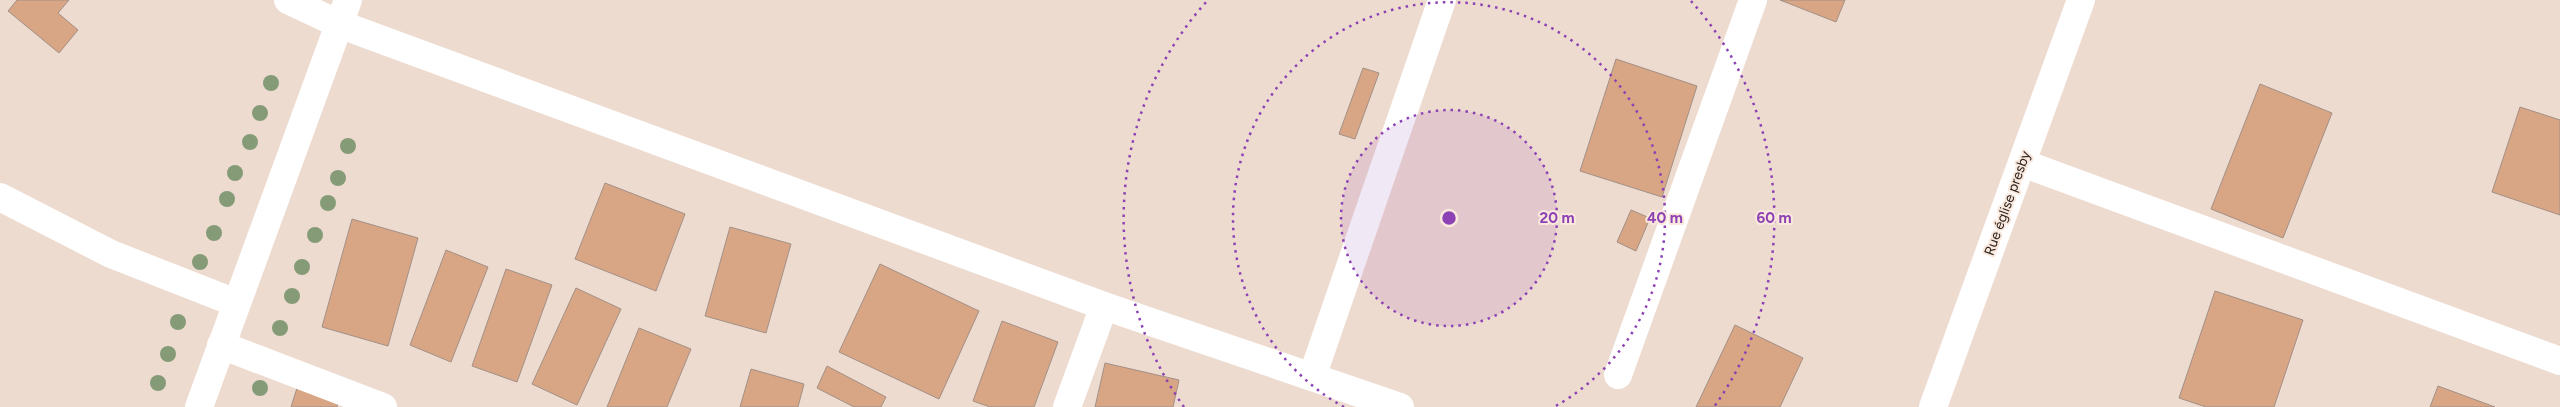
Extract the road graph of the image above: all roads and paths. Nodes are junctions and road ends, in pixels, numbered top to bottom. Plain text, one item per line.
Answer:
1 (288, 0) edge
2 (1442, 0) edge
3 (1753, 0) edge
4 (2081, 0) edge
5 (344, 12) edge
6 (2022, 163) junction
7 (0, 197) edge
8 (236, 303) junction
9 (1104, 306) junction
10 (221, 345) junction
11 (2560, 361) edge
12 (1618, 374) dead end
13 (1312, 377) junction
14 (199, 407) edge
15 (383, 407) edge
16 (1067, 407) edge
17 (1400, 407) edge
18 (1934, 407) edge

1 - 5 street
2 - 13 street
3 - 12 street
4 - 6 street, Rue église presby
5 - 8 street
5 - 9 street
6 - 11 street
6 - 18 street, Rue église presby
7 - 8 street
8 - 10 street
9 - 13 street
9 - 16 street
10 - 14 street
10 - 15 street
13 - 17 street

